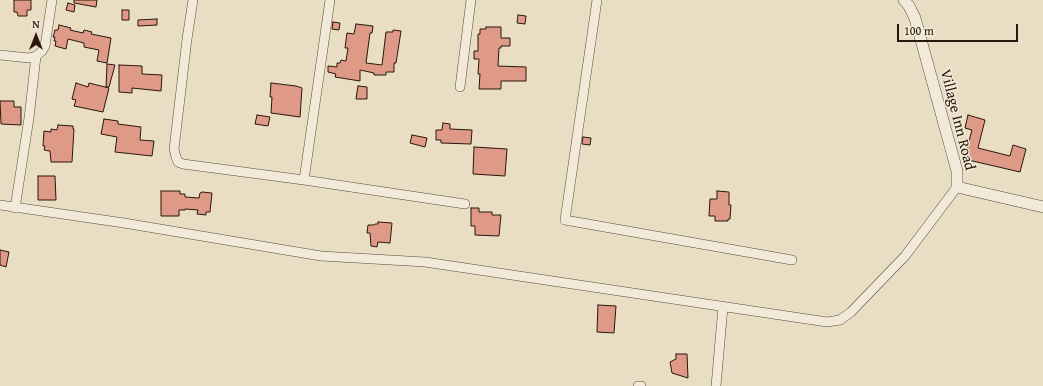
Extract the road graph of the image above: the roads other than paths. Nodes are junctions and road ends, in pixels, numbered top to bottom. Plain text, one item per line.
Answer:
1 (52, 0) edge
2 (193, 0) edge
3 (330, 0) edge
4 (470, 0) edge
5 (597, 0) edge
6 (904, 0) edge
7 (0, 55) edge
8 (36, 56) junction
9 (460, 87) dead end
10 (304, 180) junction
11 (957, 187) junction
12 (465, 204) dead end
13 (0, 205) edge
14 (1043, 207) edge
15 (15, 208) junction
16 (792, 260) dead end
17 (723, 307) junction
18 (716, 386) edge

1 - 8 street
2 - 10 street
3 - 10 street
4 - 9 street
5 - 16 street
6 - 11 street, Village Inn Road
7 - 8 street
8 - 15 street
10 - 12 street
11 - 14 street, Village Inn Road
11 - 17 street
13 - 15 street
15 - 17 street
17 - 18 street

